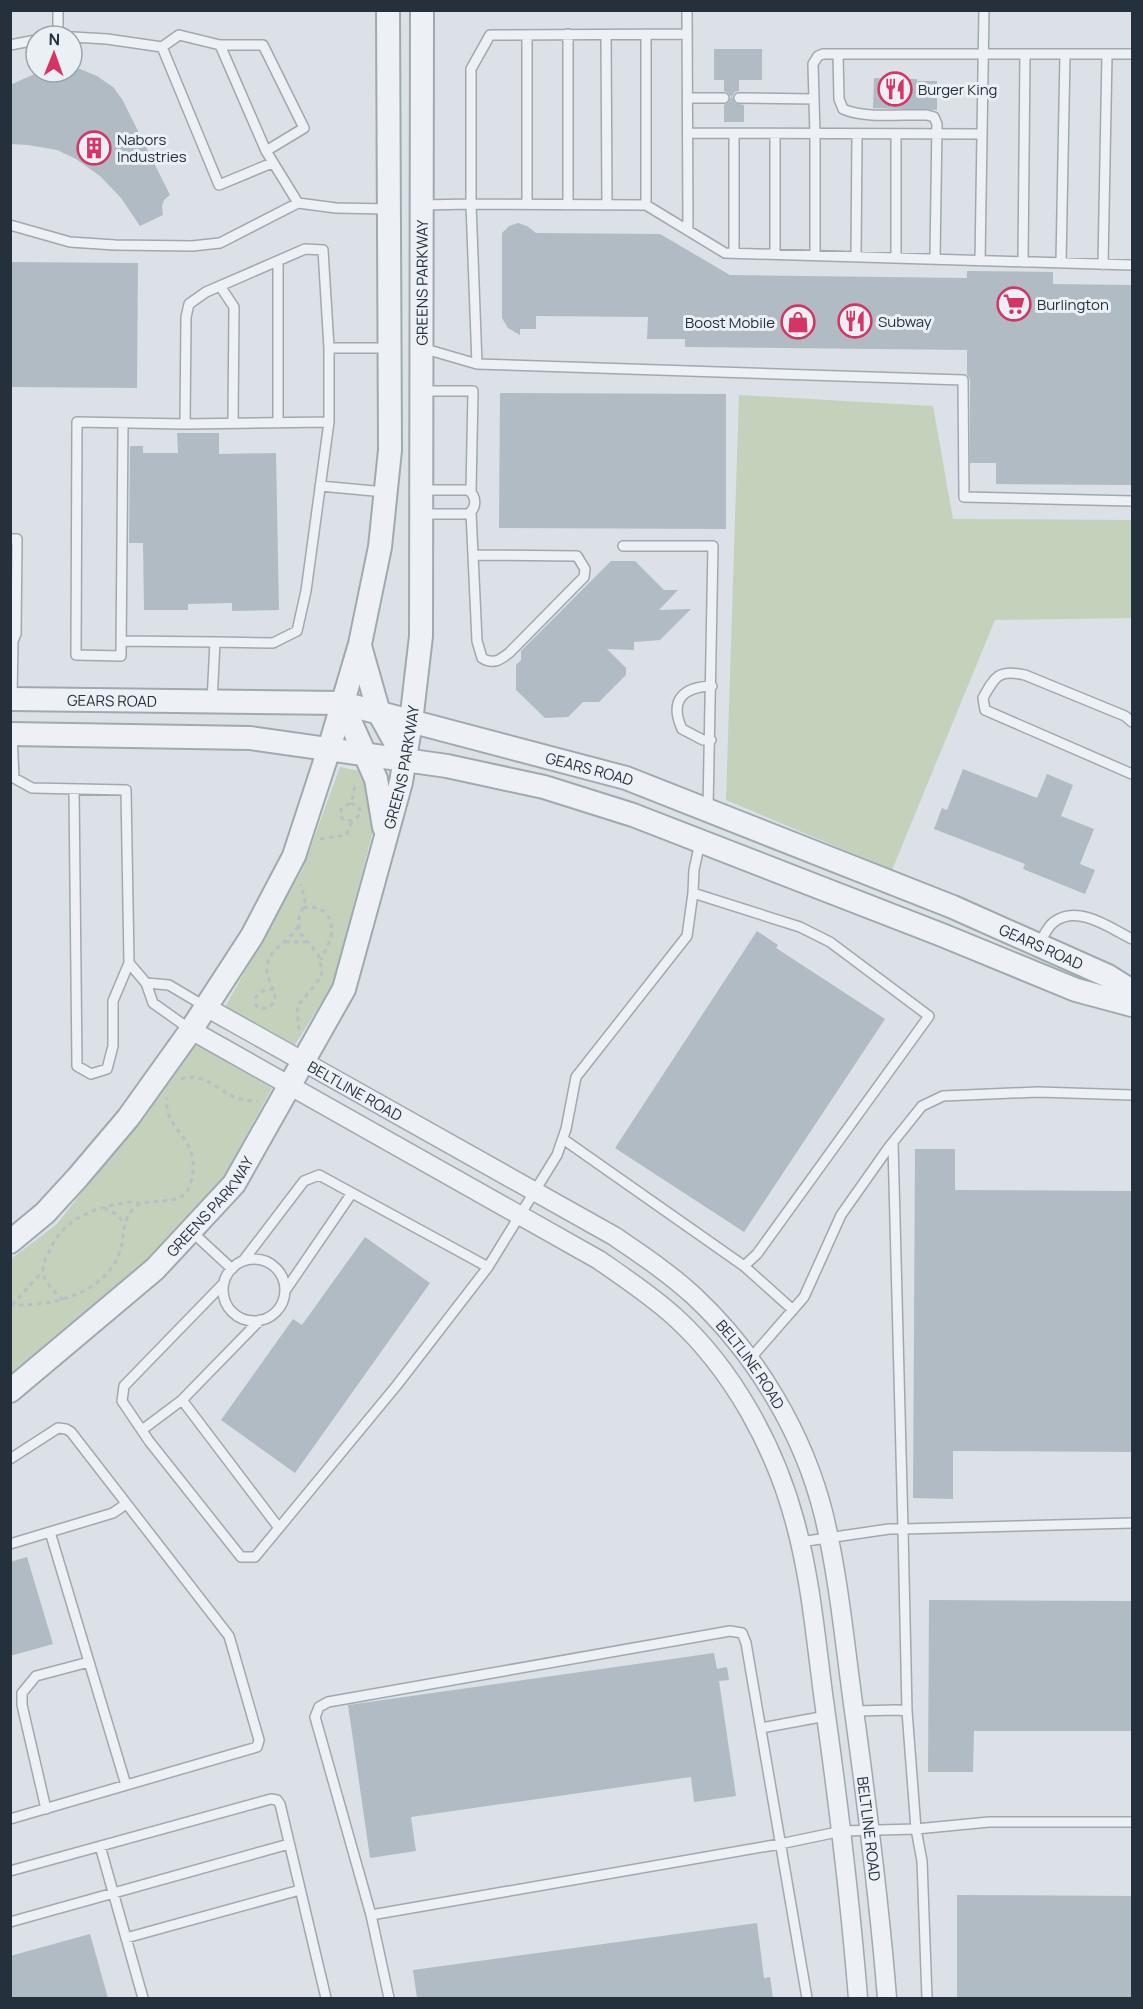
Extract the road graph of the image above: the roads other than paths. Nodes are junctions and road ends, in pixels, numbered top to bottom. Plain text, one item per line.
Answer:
1 (388, 10) edge
2 (422, 10) edge
3 (687, 10) edge
4 (984, 10) edge
5 (527, 34) junction
6 (568, 34) junction
7 (606, 34) junction
8 (646, 34) junction
9 (687, 34) junction
10 (84, 38) edge
11 (220, 45) junction
12 (162, 47) junction
13 (838, 54) junction
14 (984, 54) junction
15 (1025, 54) junction
16 (1065, 54) junction
17 (1107, 54) junction
18 (1132, 54) edge
19 (688, 98) junction
20 (724, 98) dead end
21 (739, 98) dead end
22 (814, 99) junction
23 (982, 132) junction
24 (689, 133) junction
25 (734, 134) junction
26 (775, 135) junction
27 (815, 135) junction
28 (856, 135) junction
29 (896, 135) junction
30 (937, 135) junction
31 (266, 151) junction
32 (272, 163) junction
33 (298, 203) junction
34 (471, 204) junction
35 (527, 204) junction
36 (421, 205) junction
37 (568, 205) junction
38 (607, 205) junction
39 (646, 205) junction
40 (389, 209) junction
41 (10, 225) edge
42 (688, 230) junction
43 (734, 253) junction
44 (775, 254) junction
45 (815, 255) junction
46 (856, 257) junction
47 (896, 258) junction
48 (935, 259) junction
49 (278, 261) junction
50 (980, 261) junction
51 (1023, 262) junction
52 (1061, 264) junction
53 (1103, 264) junction
54 (1132, 265) edge
55 (220, 286) junction
56 (329, 348) junction
57 (390, 348) junction
58 (422, 348) junction
59 (477, 364) junction
60 (420, 391) junction
61 (329, 422) junction
62 (123, 423) junction
63 (233, 423) junction
64 (278, 423) junction
65 (185, 424) junction
66 (320, 486) junction
67 (421, 490) junction
68 (471, 491) junction
69 (386, 492) junction
70 (1132, 501) edge
71 (471, 512) junction
72 (421, 514) junction
73 (10, 539) edge
74 (623, 546) dead end
75 (473, 555) junction
76 (14, 585) edge
77 (122, 640) junction
78 (12, 641) edge
79 (214, 642) junction
80 (360, 644) junction
81 (712, 686) junction
82 (11, 699) edge
83 (212, 702) junction
84 (342, 703) junction
85 (379, 713) junction
86 (411, 722) junction
87 (1132, 722) edge
88 (11, 734) edge
89 (711, 740) junction
90 (330, 749) junction
91 (365, 754) junction
92 (405, 760) junction
93 (1132, 774) edge
94 (74, 789) junction
95 (708, 811) junction
96 (386, 837) junction
97 (700, 842) junction
98 (693, 893) junction
99 (953, 907) junction
100 (942, 935) junction
101 (1132, 939) edge
102 (1038, 945) junction
103 (129, 963) junction
104 (146, 983) junction
105 (1132, 991) edge
106 (1132, 1005) edge
107 (206, 1007) junction
108 (191, 1030) junction
109 (302, 1061) junction
110 (289, 1086) junction
111 (1132, 1095) edge
112 (563, 1139) junction
113 (892, 1143) junction
114 (535, 1192) junction
115 (352, 1193) junction
116 (521, 1216) junction
117 (191, 1231) junction
118 (10, 1242) edge
119 (243, 1261) junction
120 (744, 1266) junction
121 (489, 1267) junction
122 (232, 1269) junction
123 (224, 1283) junction
124 (285, 1291) junction
125 (793, 1310) junction
126 (260, 1320) junction
127 (749, 1360) junction
128 (10, 1391) edge
129 (182, 1400) junction
130 (142, 1430) junction
131 (10, 1459) edge
132 (126, 1504) junction
133 (1132, 1523) edge
134 (279, 1528) junction
135 (903, 1529) junction
136 (50, 1532) junction
137 (828, 1538) junction
138 (800, 1542) junction
139 (10, 1544) edge
140 (89, 1662) junction
141 (854, 1711) junction
142 (907, 1711) junction
143 (826, 1716) junction
144 (761, 1728) junction
145 (126, 1785) junction
146 (46, 1809) junction
147 (10, 1819) edge
148 (1132, 1822) edge
149 (916, 1829) junction
150 (870, 1830) junction
151 (842, 1831) junction
152 (289, 1844) junction
153 (780, 1844) junction
154 (100, 1846) junction
155 (10, 1871) edge
156 (300, 1890) junction
157 (113, 1894) junction
158 (371, 1915) junction
159 (10, 1922) edge
160 (126, 1938) junction
161 (143, 1998) edge
162 (326, 1998) edge
163 (389, 1998) edge
164 (807, 1998) edge
165 (858, 1998) edge
166 (887, 1998) edge
167 (927, 1998) edge

1 - 40 street, GREENS PARKWAY
2 - 36 street, GREENS PARKWAY
3 - 9 lane
4 - 14 lane
5 - 6 lane
5 - 34 lane
5 - 35 lane
6 - 7 lane
6 - 37 lane
7 - 8 lane
7 - 38 lane
8 - 9 lane
8 - 39 lane
9 - 19 lane
10 - 12 lane
11 - 12 lane
11 - 31 lane
11 - 31 lane
12 - 32 lane
13 - 14 lane
13 - 22 lane
13 - 30 lane
14 - 15 lane
14 - 23 lane
15 - 16 lane
15 - 51 lane
16 - 17 lane
16 - 52 lane
17 - 18 lane
17 - 53 lane
19 - 20 lane
19 - 24 lane
21 - 22 lane
22 - 27 lane
23 - 30 lane
23 - 50 lane
24 - 25 lane
24 - 42 lane
25 - 26 lane
25 - 43 lane
26 - 27 lane
26 - 44 lane
27 - 28 lane
27 - 45 lane
28 - 29 lane
28 - 46 lane
29 - 30 lane
29 - 47 lane
30 - 48 lane
31 - 32 lane
32 - 33 lane
33 - 40 lane
33 - 41 lane
34 - 35 lane
34 - 36 lane
34 - 59 lane
35 - 37 lane
36 - 40 street
36 - 58 street, GREENS PARKWAY
37 - 38 lane
38 - 39 lane
39 - 42 lane
40 - 57 street, GREENS PARKWAY
42 - 43 lane
43 - 44 lane
44 - 45 lane
45 - 46 lane
46 - 47 lane
47 - 48 lane
48 - 50 lane
49 - 55 lane
49 - 56 lane
49 - 64 lane
50 - 51 lane
51 - 52 lane
52 - 53 lane
53 - 54 lane
55 - 63 lane
55 - 65 lane
56 - 57 lane
56 - 61 lane
57 - 58 street
57 - 69 street, GREENS PARKWAY
58 - 59 lane
58 - 60 street, GREENS PARKWAY
59 - 70 lane
60 - 67 street, GREENS PARKWAY
60 - 68 lane
61 - 64 lane
61 - 66 lane
62 - 65 lane
62 - 77 lane
62 - 77 lane
63 - 64 lane
63 - 65 lane
66 - 69 lane
66 - 79 lane
67 - 68 lane
67 - 72 street, GREENS PARKWAY
68 - 71 lane
69 - 80 street, GREENS PARKWAY
71 - 72 lane
71 - 75 lane
72 - 86 street, GREENS PARKWAY
73 - 76 lane
74 - 81 lane
75 - 75 lane
76 - 78 lane
77 - 79 lane
78 - 82 lane
79 - 83 lane
80 - 84 street, GREENS PARKWAY
80 - 85 street
81 - 89 lane
81 - 89 lane
82 - 83 street, GEARS ROAD
82 - 88 street
83 - 84 street, GEARS ROAD
84 - 85 street, GEARS ROAD
84 - 90 street, GREENS PARKWAY
84 - 91 street
85 - 86 street, GEARS ROAD
85 - 92 street
86 - 92 street, GREENS PARKWAY
86 - 95 street, GEARS ROAD
87 - 93 lane
88 - 90 street, GEARS ROAD
88 - 94 lane
89 - 95 lane
90 - 91 street, GEARS ROAD
90 - 107 street, GREENS PARKWAY
91 - 92 street, GEARS ROAD
91 - 96 street
92 - 96 street, GREENS PARKWAY
92 - 97 street, GEARS ROAD
94 - 103 lane
94 - 103 lane
95 - 97 street
95 - 99 street, GEARS ROAD
96 - 109 street, GREENS PARKWAY
97 - 98 lane
97 - 100 street, GEARS ROAD
98 - 112 lane
98 - 120 lane
99 - 100 street
99 - 102 street, GEARS ROAD
100 - 106 street, GEARS ROAD
101 - 102 lane
102 - 105 street, GEARS ROAD
103 - 104 lane
104 - 107 lane
104 - 108 lane
107 - 108 street, GREENS PARKWAY
107 - 109 street, BELTLINE ROAD
108 - 110 street, BELTLINE ROAD
108 - 118 street, GREENS PARKWAY
109 - 110 street, GREENS PARKWAY
109 - 114 street, BELTLINE ROAD
110 - 116 street, BELTLINE ROAD
110 - 117 street, GREENS PARKWAY
111 - 113 lane
112 - 114 lane
112 - 120 lane
113 - 125 lane
113 - 135 lane
114 - 116 lane
114 - 127 street, BELTLINE ROAD
115 - 119 lane
115 - 121 lane
115 - 124 lane
116 - 121 lane
116 - 138 street, BELTLINE ROAD
117 - 122 lane
117 - 128 street, GREENS PARKWAY
119 - 122 lane
119 - 124 lane
120 - 125 lane
121 - 134 lane
122 - 123 lane
123 - 126 lane
123 - 130 lane
124 - 126 lane
125 - 127 lane
126 - 129 lane
127 - 137 street, BELTLINE ROAD
129 - 130 lane
129 - 134 lane
130 - 134 lane
131 - 132 lane
132 - 136 lane
132 - 145 lane
133 - 135 lane
135 - 137 lane
135 - 142 lane
136 - 139 lane
136 - 140 lane
137 - 138 lane
137 - 141 street, BELTLINE ROAD
138 - 143 street, BELTLINE ROAD
140 - 145 lane
140 - 146 lane
141 - 142 lane
141 - 150 street, BELTLINE ROAD
142 - 149 lane
143 - 144 lane
143 - 151 street, BELTLINE ROAD
144 - 153 lane
144 - 158 lane
145 - 146 lane
146 - 147 lane
148 - 149 lane
149 - 150 lane
149 - 167 lane
150 - 151 lane
150 - 166 street, BELTLINE ROAD
151 - 153 lane
151 - 165 street, BELTLINE ROAD
152 - 154 lane
152 - 156 lane
152 - 157 lane
153 - 158 lane
153 - 164 lane
154 - 155 lane
154 - 157 lane
156 - 160 lane
156 - 162 lane
157 - 159 lane
157 - 160 lane
158 - 163 lane
160 - 161 lane

